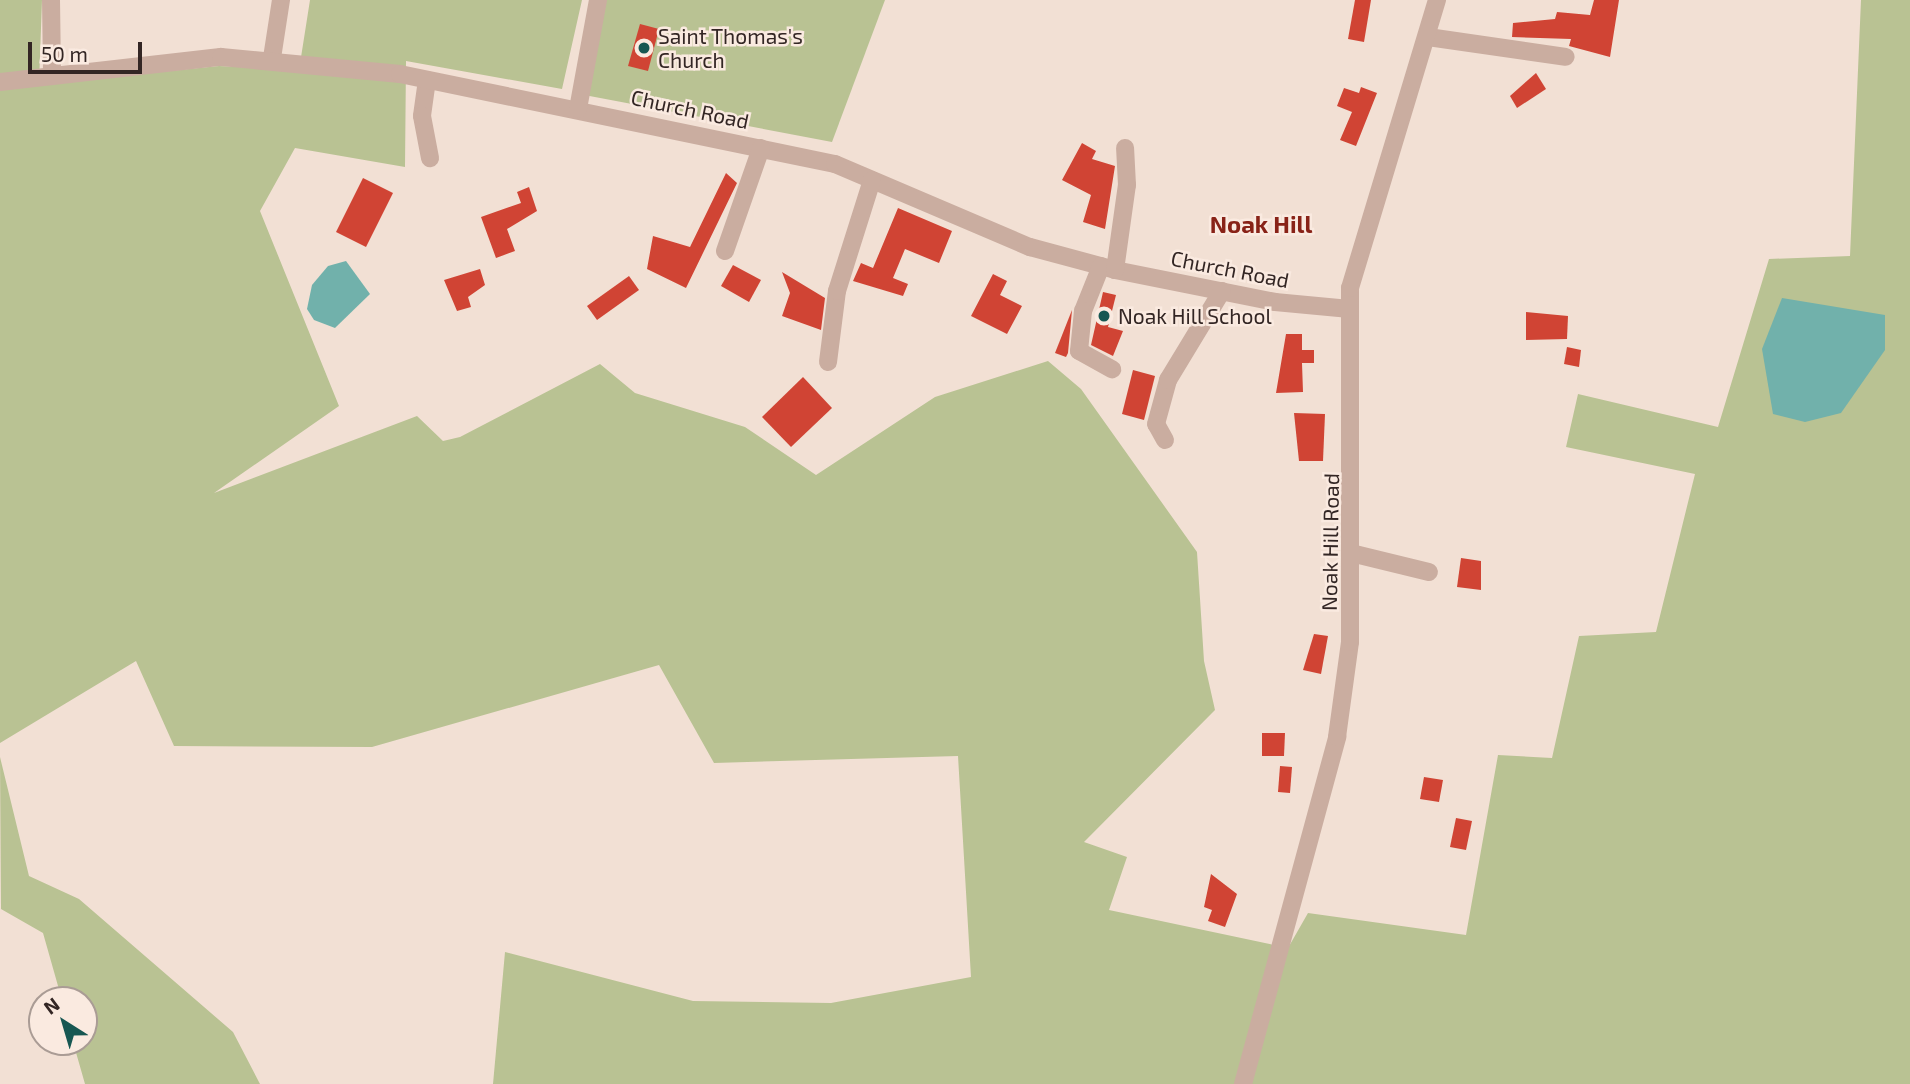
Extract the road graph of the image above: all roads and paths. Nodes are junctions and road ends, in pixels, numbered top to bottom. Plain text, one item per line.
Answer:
1 (51, 0) edge
2 (281, 0) edge
3 (598, 0) edge
4 (1437, 0) edge
5 (1428, 37) junction
6 (1566, 57) dead end
7 (272, 58) junction
8 (52, 76) junction
9 (427, 80) junction
10 (0, 82) edge
11 (578, 109) junction
12 (761, 148) junction
13 (1125, 148) dead end
14 (430, 158) dead end
15 (872, 180) junction
16 (725, 251) dead end
17 (1108, 268) junction
18 (1222, 291) junction
19 (1350, 309) junction
20 (828, 362) dead end
21 (1112, 369) dead end
22 (1165, 440) dead end
23 (1354, 554) junction
24 (1429, 572) dead end
25 (1243, 1084) edge

1 - 8 street
2 - 7 street
3 - 11 street
4 - 5 street, Noak Hill Road
5 - 6 street
5 - 19 street, Noak Hill Road
7 - 8 street, Church Road
7 - 9 street, Church Road
8 - 10 street, Church Road
9 - 11 street, Church Road
9 - 14 street
11 - 12 street, Church Road
12 - 15 street, Church Road
12 - 16 street
13 - 17 street
15 - 17 street, Church Road
15 - 20 street
17 - 18 street, Church Road
17 - 21 street
18 - 19 street, Church Road
18 - 22 street
19 - 23 street, Noak Hill Road
23 - 24 street
23 - 25 street, Noak Hill Road

